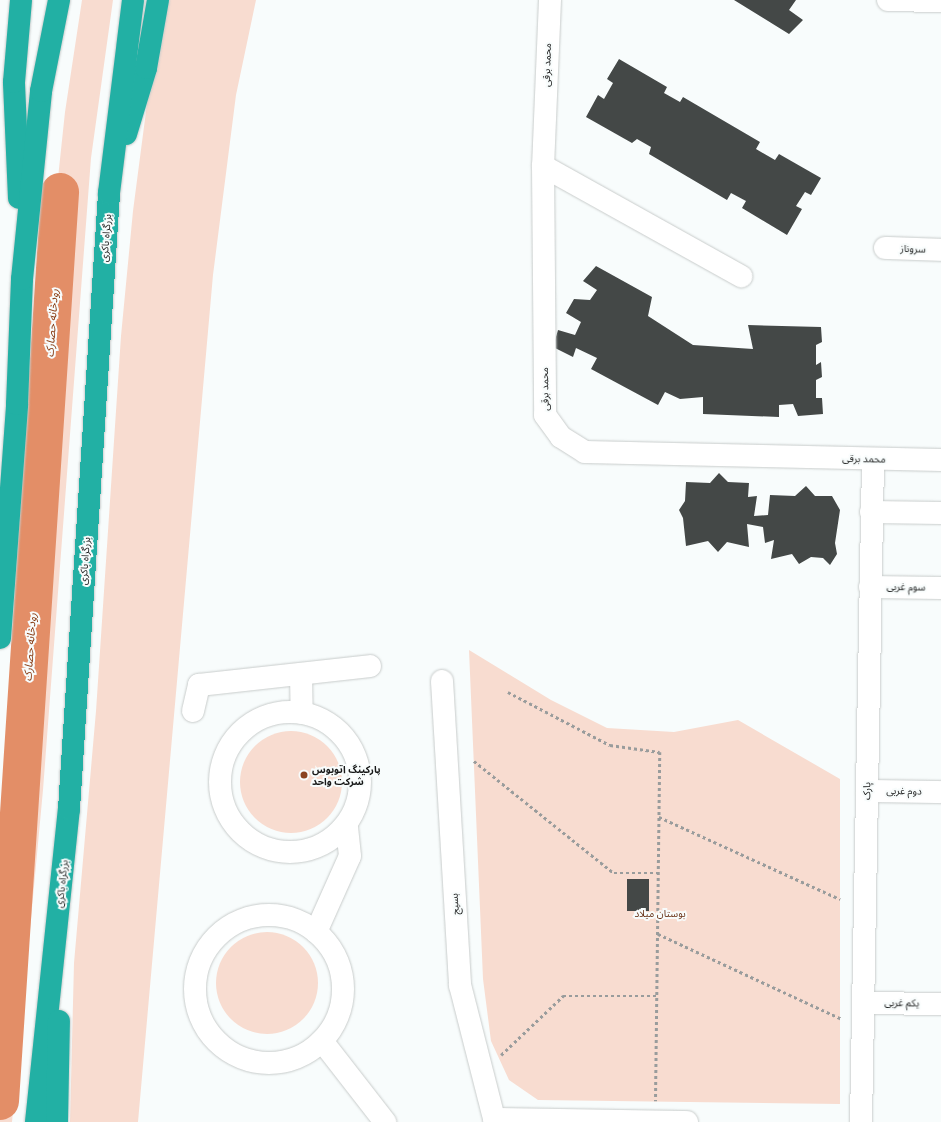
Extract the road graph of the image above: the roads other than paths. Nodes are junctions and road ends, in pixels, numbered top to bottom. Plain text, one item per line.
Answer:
1 (21, 0) edge
2 (59, 0) edge
3 (134, 0) edge
4 (158, 0) edge
5 (550, 0) edge
6 (888, 0) edge
7 (941, 1) edge
8 (543, 166) junction
9 (109, 193) junction
10 (885, 248) dead end
11 (941, 250) edge
12 (741, 276) dead end
13 (22, 280) junction
14 (872, 459) junction
15 (941, 460) edge
16 (871, 512) junction
17 (941, 513) edge
18 (870, 587) junction
19 (941, 588) edge
20 (0, 638) edge
21 (370, 666) dead end
22 (301, 674) junction
23 (442, 681) dead end
24 (193, 711) dead end
25 (302, 713) junction
26 (867, 791) junction
27 (941, 792) edge
28 (347, 825) junction
29 (59, 911) junction
30 (316, 932) junction
31 (863, 1003) junction
32 (941, 1004) edge
33 (322, 1040) junction
34 (495, 1120) edge
35 (36, 1122) edge
36 (57, 1122) edge
37 (385, 1122) edge
38 (656, 1122) edge
39 (687, 1122) edge
40 (861, 1122) edge

1 - 13 highway
2 - 13 highway
3 - 9 highway, بزرگراه باکری
4 - 9 highway
5 - 8 street, محمد برقی
6 - 7 street
8 - 12 street
8 - 14 street, محمد برقی
9 - 29 highway, بزرگراه باکری
10 - 11 street, سروناز
13 - 20 highway
14 - 15 street, محمد برقی
14 - 16 street, پارک
16 - 17 street
16 - 18 street, پارک
18 - 19 street, سوم غربی
18 - 26 street, پارک
21 - 22 street
22 - 24 street
22 - 25 street
23 - 34 street, بسیج
25 - 28 street
25 - 28 street
26 - 27 street, دوم غربی
26 - 31 street, پارک
28 - 30 street
29 - 35 highway, بزرگراه باکری
29 - 36 highway
30 - 33 street
30 - 33 street
31 - 32 street, یکم غربی
31 - 40 street, پارک
33 - 37 street
34 - 38 street
38 - 39 street

